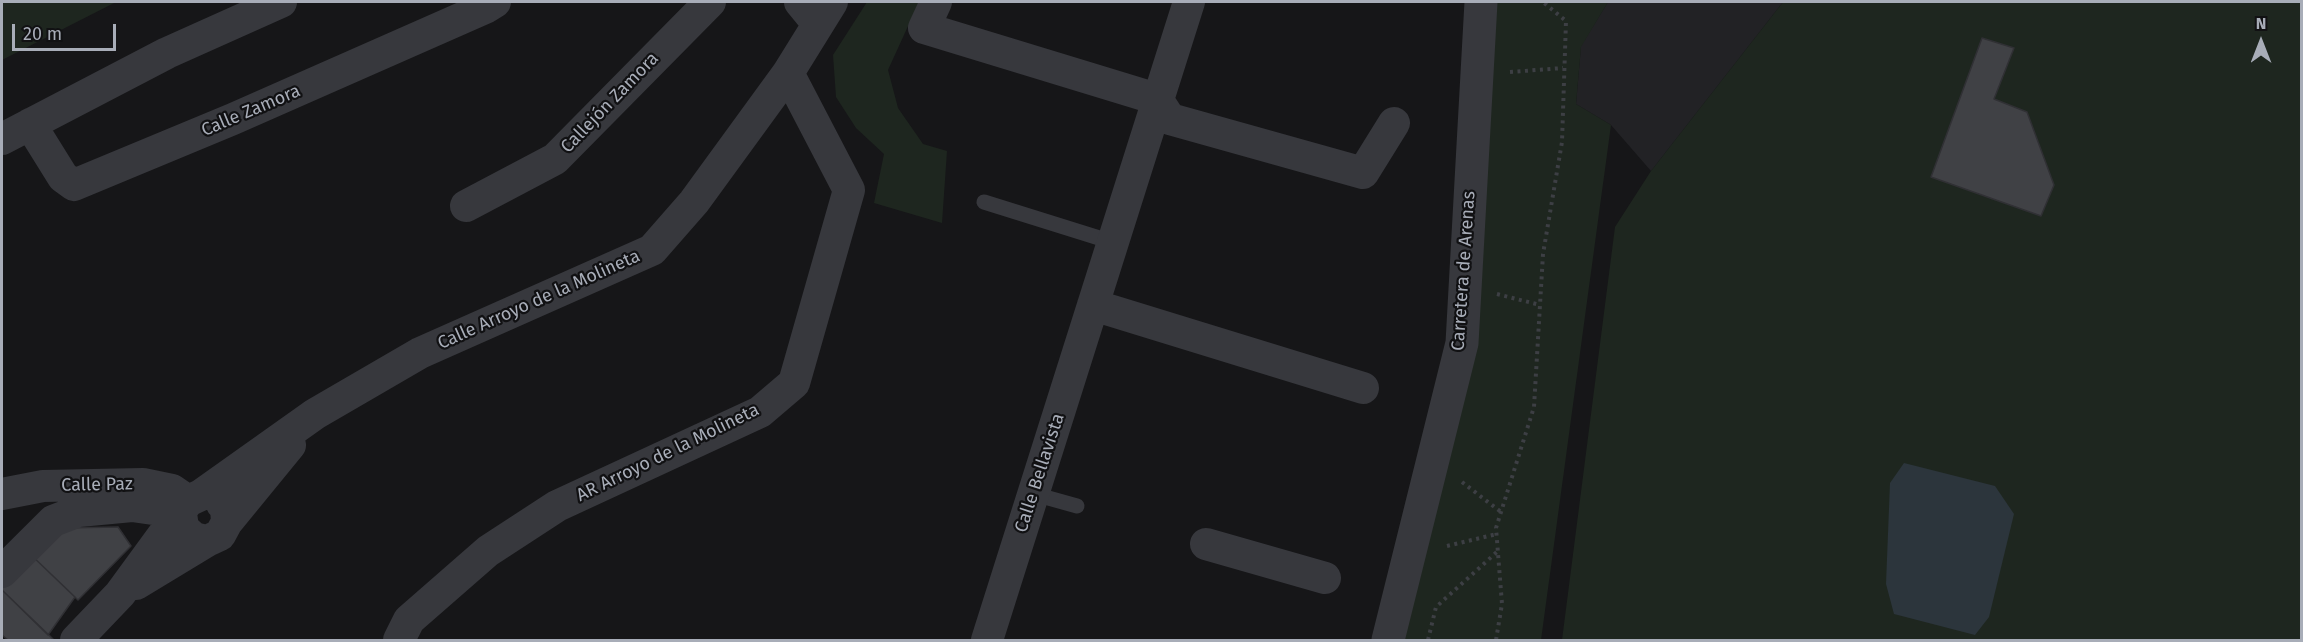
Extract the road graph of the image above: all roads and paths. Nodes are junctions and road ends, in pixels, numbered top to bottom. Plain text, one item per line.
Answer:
1 (281, 2) edge
2 (495, 2) edge
3 (710, 2) edge
4 (936, 2) edge
5 (1189, 2) edge
6 (1481, 2) edge
7 (1543, 2) edge
8 (817, 9) edge
9 (1563, 68) junction
10 (788, 73) junction
11 (1476, 75) junction
12 (1157, 99) junction
13 (1394, 123) dead end
14 (30, 124) junction
15 (2, 139) edge
16 (984, 201) dead end
17 (466, 206) dead end
18 (1112, 242) junction
19 (1465, 285) junction
20 (1093, 305) junction
21 (1540, 305) junction
22 (1363, 388) dead end
23 (315, 414) junction
24 (1433, 460) junction
25 (2, 493) edge
26 (1034, 494) junction
27 (190, 503) junction
28 (1077, 506) dead end
29 (1501, 512) junction
30 (217, 531) junction
31 (1497, 534) junction
32 (1206, 544) dead end
33 (1498, 551) junction
34 (1408, 556) junction
35 (2, 572) edge
36 (1325, 578) dead end
37 (120, 594) junction
38 (76, 640) edge
39 (399, 640) edge
40 (987, 640) edge
41 (1388, 640) edge
42 (1428, 640) edge
43 (1496, 640) edge

1 - 14 street
2 - 14 street, Calle Zamora
3 - 17 street, Callejón Zamora
4 - 12 street
5 - 12 street, Calle Bellavista
6 - 11 street, Carretera de Arenas
7 - 9 path
8 - 10 street, Calle Arroyo de la Molineta
9 - 11 path
9 - 21 path
10 - 23 street, Calle Arroyo de la Molineta
10 - 39 street, AR Arroyo de la Molineta
11 - 19 street, Carretera de Arenas
12 - 13 street
12 - 18 street, Calle Bellavista
14 - 15 street
16 - 18 lane
18 - 20 street, Calle Bellavista
19 - 21 path
19 - 24 street, Carretera de Arenas
20 - 22 street
20 - 26 street, Calle Bellavista
21 - 29 path
23 - 27 street, Calle Arroyo de la Molineta
23 - 30 street, Calle Arroyo de la Molineta
24 - 29 path
24 - 34 street, Carretera de Arenas
25 - 27 street, Calle Paz
26 - 28 lane
26 - 40 street, Calle Bellavista
27 - 30 street
27 - 35 street
27 - 37 street, Calle Arroyo de la Molineta
29 - 31 path
30 - 37 street, Calle Arroyo de la Molineta
31 - 33 path
31 - 34 path
32 - 36 street
33 - 42 path
33 - 43 path
34 - 41 street, Carretera de Arenas
37 - 38 street, Calle Arroyo de la Molineta

